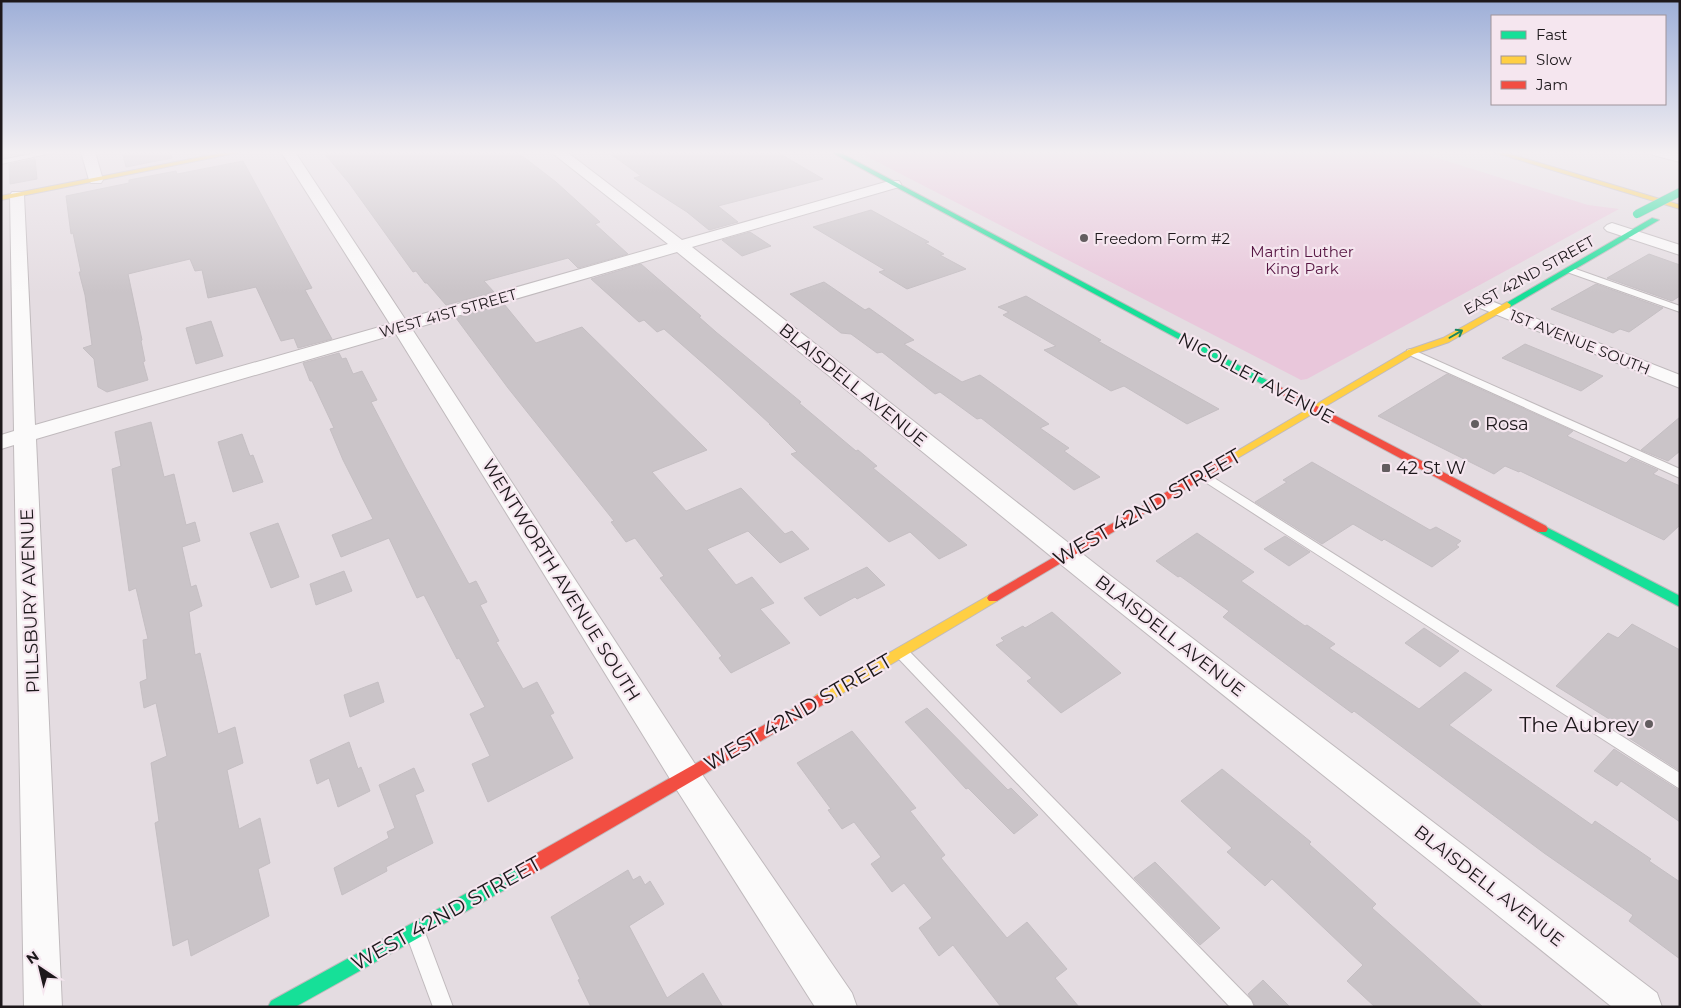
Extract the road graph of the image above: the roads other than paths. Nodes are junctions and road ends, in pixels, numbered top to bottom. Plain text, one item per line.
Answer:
1 (9, 199) edge
2 (318, 199) edge
3 (619, 199) edge
4 (842, 199) edge
5 (922, 199) edge
6 (1653, 199) edge
7 (1660, 199) edge
8 (1680, 207) edge
9 (1608, 231) joint
10 (1630, 234) junction
11 (680, 246) junction
12 (1680, 250) edge
13 (1570, 270) junction
14 (1488, 303) junction
15 (1680, 309) edge
16 (401, 327) junction
17 (1427, 332) dead end
18 (1411, 352) junction
19 (1680, 382) edge
20 (1314, 408) junction
21 (13, 439) edge
22 (1680, 474) edge
23 (1203, 475) junction
24 (1066, 555) junction
25 (1680, 602) edge
26 (902, 653) junction
27 (686, 777) junction
28 (1680, 782) edge
29 (415, 932) junction
30 (43, 1007) edge
31 (276, 1007) edge
32 (443, 1007) edge
33 (838, 1007) edge
34 (1244, 1007) edge
35 (1643, 1007) edge

1 - 21 street, PILLSBURY AVENUE
2 - 16 street, WENTWORTH AVENUE SOUTH
3 - 11 street, BLAISDELL AVENUE
4 - 11 street, WEST 41ST STREET
5 - 20 main road, NICOLLET AVENUE
6 - 8 main road
7 - 9 main road, EAST 42ND STREET, bridge
8 - 10 main road, EAST 42ND STREET
9 - 10 street
10 - 12 street
10 - 13 main road, EAST 42ND STREET
11 - 16 street, WEST 41ST STREET
11 - 24 street, BLAISDELL AVENUE
13 - 14 main road, EAST 42ND STREET
13 - 15 lane
18 -> 14 main road, EAST 42ND STREET
14 - 19 street, 1ST AVENUE SOUTH
16 - 21 street, WEST 41ST STREET
16 - 27 street, WENTWORTH AVENUE SOUTH
17 - 18 main road, EAST 42ND STREET
18 - 20 main road, EAST 42ND STREET
18 - 22 lane
20 - 23 main road, WEST 42ND STREET
20 - 25 main road, NICOLLET AVENUE
21 - 30 street, PILLSBURY AVENUE
23 - 24 main road, WEST 42ND STREET
23 - 28 lane
24 - 26 main road, WEST 42ND STREET
24 - 35 street, BLAISDELL AVENUE
26 - 27 main road, WEST 42ND STREET
26 - 34 lane
27 - 29 main road, WEST 42ND STREET
27 - 33 street, WENTWORTH AVENUE SOUTH
29 - 31 main road, WEST 42ND STREET
29 - 32 lane

